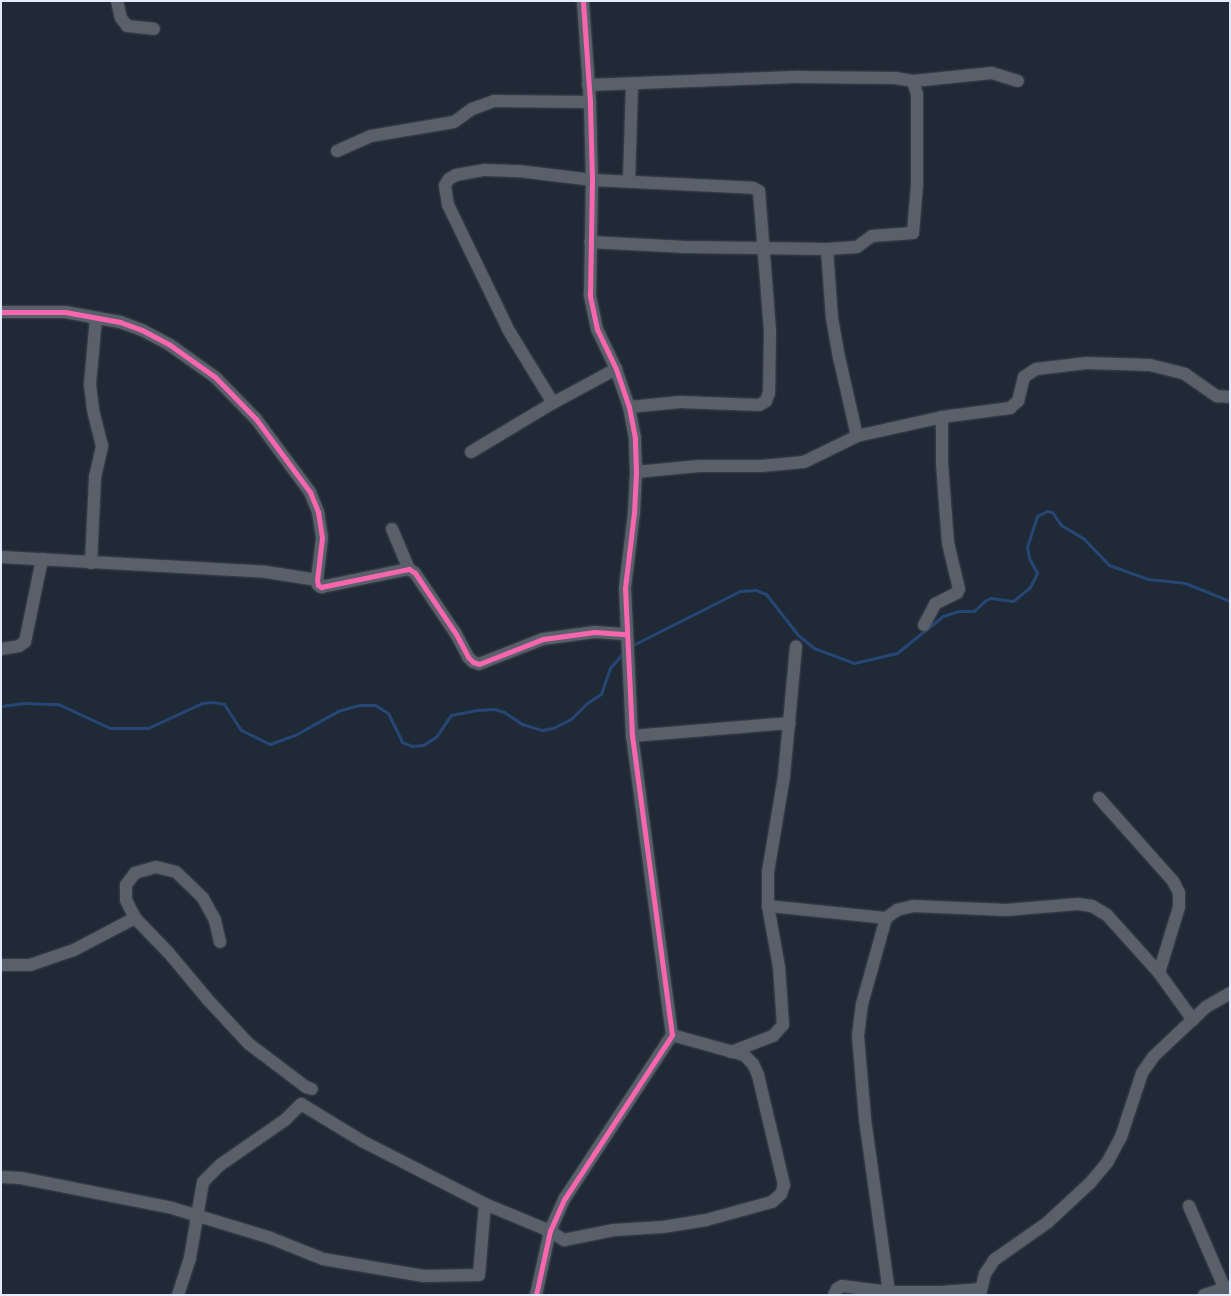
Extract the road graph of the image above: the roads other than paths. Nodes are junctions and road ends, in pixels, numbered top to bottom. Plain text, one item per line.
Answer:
1 (117, 1) edge
2 (582, 1) edge
3 (154, 29) dead end
4 (913, 80) junction
5 (1018, 81) dead end
6 (632, 84) junction
7 (588, 85) junction
8 (590, 102) junction
9 (337, 151) dead end
10 (592, 180) junction
11 (629, 181) junction
12 (590, 242) junction
13 (762, 249) junction
14 (827, 249) junction
15 (1, 312) edge
16 (96, 318) junction
17 (616, 369) junction
18 (1230, 397) edge
19 (553, 404) junction
20 (629, 407) junction
21 (942, 417) junction
22 (857, 436) junction
23 (471, 452) dead end
24 (636, 472) junction
25 (392, 529) dead end
26 (1, 557) edge
27 (42, 559) junction
28 (91, 563) junction
29 (409, 569) junction
30 (317, 580) junction
31 (924, 625) dead end
32 (626, 636) junction
33 (796, 647) dead end
34 (1, 649) edge
35 (789, 723) junction
36 (632, 736) junction
37 (1099, 798) dead end
38 (768, 906) junction
39 (135, 918) junction
40 (886, 918) junction
41 (220, 942) dead end
42 (1, 965) edge
43 (1159, 973) junction
44 (1230, 993) edge
45 (1192, 1020) junction
46 (672, 1035) junction
47 (731, 1052) junction
48 (312, 1088) dead end
49 (1, 1177) edge
50 (486, 1204) junction
51 (1188, 1206) dead end
52 (198, 1216) junction
53 (550, 1231) junction
54 (1227, 1288) edge
55 (890, 1292) junction
56 (980, 1292) edge
57 (178, 1295) edge
58 (536, 1295) edge
59 (834, 1295) edge
60 (1204, 1295) edge

1 - 3 street
2 - 7 street
4 - 5 street
4 - 6 street
4 - 14 street
6 - 7 street
6 - 11 street
7 - 8 street
8 - 9 street
8 - 10 street
10 - 11 street
10 - 12 street
10 - 19 street
11 - 13 street
12 - 13 street
12 - 17 street
13 - 14 street
13 - 20 street
14 - 22 street
15 - 16 street
16 - 28 street
16 - 30 street
17 - 19 street
17 - 20 street
18 - 21 street
19 - 23 street
20 - 24 street
21 - 22 street
21 - 31 street
22 - 24 street
24 - 32 street
25 - 29 street
26 - 27 street
27 - 28 street
27 - 34 street
28 - 30 street
29 - 30 street
29 - 32 street
32 - 36 street
33 - 35 street
35 - 36 street
35 - 38 street
36 - 46 street
37 - 43 street
38 - 40 street
38 - 47 street
39 - 41 street
39 - 42 street
39 - 48 street
40 - 43 street
40 - 55 street
43 - 45 street
44 - 45 street
45 - 56 street
46 - 47 street
46 - 53 street
47 - 53 street
49 - 52 street
50 - 52 street
50 - 52 street
50 - 53 street
51 - 54 street
52 - 57 street
53 - 58 street
54 - 60 street
55 - 56 street
55 - 59 street

